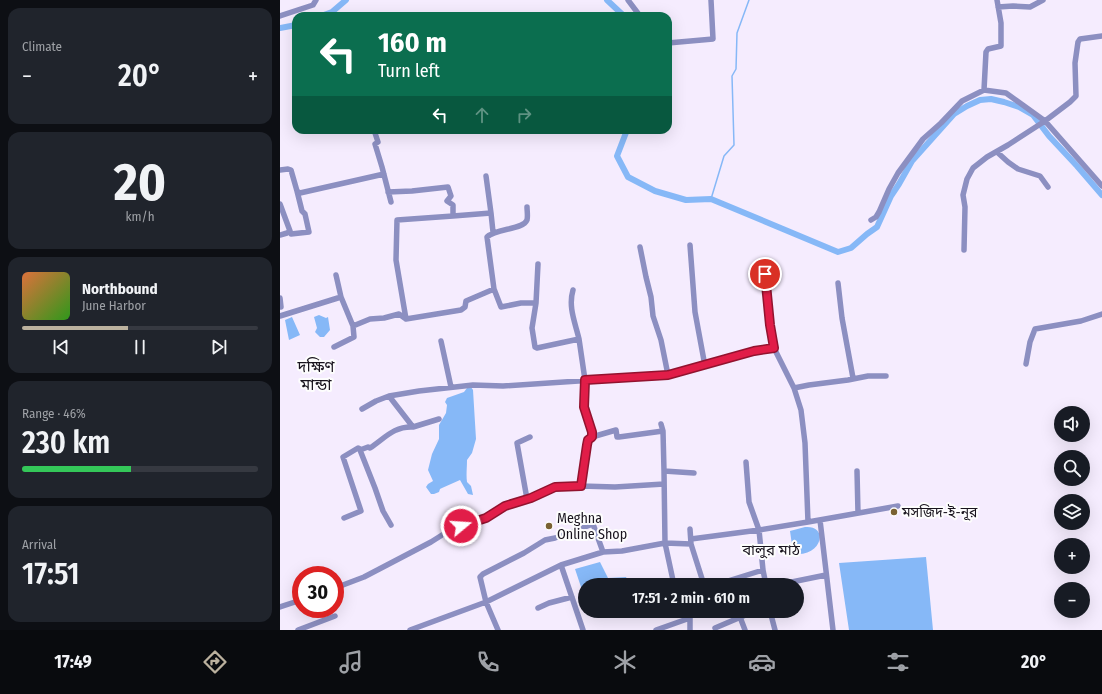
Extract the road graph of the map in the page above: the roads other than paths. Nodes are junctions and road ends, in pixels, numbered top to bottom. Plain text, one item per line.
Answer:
1 (628, 0) edge
2 (711, 0) edge
3 (997, 0) edge
4 (1043, 0) edge
5 (314, 2) edge
6 (998, 7) junction
7 (637, 12) edge
8 (280, 16) edge
9 (1102, 36) edge
10 (672, 43) edge
11 (984, 90) junction
12 (1043, 122) junction
13 (375, 134) edge
14 (997, 152) junction
15 (280, 170) edge
16 (384, 174) junction
17 (486, 176) dead end
18 (1102, 186) edge
19 (1048, 187) dead end
20 (297, 191) junction
21 (388, 192) junction
22 (391, 202) dead end
23 (280, 204) edge
24 (527, 207) dead end
25 (491, 213) junction
26 (453, 216) junction
27 (871, 220) dead end
28 (290, 231) junction
29 (493, 232) junction
30 (280, 235) edge
31 (690, 245) dead end
32 (640, 247) dead end
33 (964, 250) dead end
34 (538, 264) dead end
35 (765, 274) dead end
36 (336, 275) dead end
37 (838, 283) dead end
38 (494, 289) junction
39 (574, 290) dead end
40 (341, 297) junction
41 (280, 298) edge
42 (536, 303) junction
43 (281, 307) dead end
44 (1102, 314) edge
45 (280, 316) edge
46 (406, 319) junction
47 (353, 326) junction
48 (579, 339) junction
49 (441, 341) dead end
50 (334, 347) dead end
51 (774, 348) junction
52 (1026, 364) dead end
53 (705, 366) junction
54 (668, 375) junction
55 (886, 376) dead end
56 (853, 378) junction
57 (585, 380) junction
58 (451, 387) junction
59 (794, 388) junction
60 (390, 396) junction
61 (362, 409) dead end
62 (439, 419) dead end
63 (661, 424) dead end
64 (413, 427) junction
65 (663, 431) junction
66 (530, 437) dead end
67 (592, 437) junction
68 (360, 449) junction
69 (746, 462) dead end
70 (664, 471) junction
71 (857, 471) dead end
72 (694, 473) dead end
73 (664, 484) junction
74 (581, 486) junction
75 (527, 499) junction
76 (898, 506) dead end
77 (858, 513) junction
78 (344, 518) dead end
79 (820, 520) junction
80 (808, 522) junction
81 (391, 525) dead end
82 (690, 529) dead end
83 (759, 530) junction
84 (691, 542) junction
85 (665, 543) junction
86 (603, 552) junction
87 (561, 565) junction
88 (763, 570) junction
89 (826, 575) junction
90 (672, 578) edge
91 (702, 578) edge
92 (737, 578) edge
93 (765, 578) edge
94 (804, 579) edge
95 (344, 585) edge
96 (572, 597) junction
97 (486, 602) junction
98 (292, 603) edge
99 (280, 607) edge
100 (538, 608) dead end
101 (330, 618) edge
102 (690, 618) joint
103 (738, 618) edge
104 (740, 618) edge
105 (772, 618) edge
106 (714, 629) edge
107 (298, 630) edge
108 (410, 630) edge
109 (498, 630) edge
110 (582, 630) edge
111 (656, 630) edge
112 (690, 630) edge
113 (745, 630) edge
114 (775, 630) edge
115 (833, 630) edge

1 - 7 street
2 - 10 street
3 - 6 street
4 - 6 street
5 - 8 street
6 - 11 street
9 - 12 street
11 - 12 street
11 - 27 street
12 - 14 street
12 - 18 street
13 - 16 street
14 - 19 street
14 - 33 street
15 - 20 street
16 - 20 street
16 - 21 street
17 - 25 street
20 - 28 street
21 - 22 street
21 - 26 street
23 - 28 street
24 - 29 street
25 - 26 street
25 - 29 street
26 - 46 street
28 - 30 street
29 - 38 street
31 - 53 street
32 - 54 street
34 - 42 street
35 - 51 street
36 - 40 street
37 - 56 street
38 - 42 street
38 - 46 street
39 - 48 street
40 - 45 street
40 - 47 street
41 - 43 street
42 - 48 street
44 - 52 street
46 - 47 street
47 - 50 street
48 - 57 street
49 - 58 street
51 - 53 street
51 - 59 street
53 - 54 street
54 - 57 street
55 - 56 street
56 - 59 street
57 - 58 street
57 - 67 street
58 - 60 street
59 - 80 street
60 - 61 street
60 - 64 street
62 - 64 street
63 - 65 street
64 - 68 street
65 - 67 street
65 - 70 street
66 - 75 street
67 - 74 street
68 - 78 street
68 - 81 street
69 - 83 street
70 - 72 street
70 - 73 street
71 - 77 street
73 - 74 street
73 - 85 street
74 - 75 street
75 - 95 street
76 - 77 street
77 - 79 street
79 - 80 street
79 - 89 street
80 - 83 street
82 - 84 street
83 - 84 street
83 - 88 street
84 - 85 street
84 - 91 street
85 - 86 street
85 - 90 street
86 - 87 street
86 - 97 street
87 - 96 street
87 - 97 street
88 - 92 street
88 - 93 street
89 - 94 street
89 - 115 street
96 - 100 street
96 - 110 street
97 - 108 street
97 - 109 street
98 - 99 street
101 - 107 street
102 - 111 street
102 - 112 street
103 - 106 street
104 - 113 street
105 - 114 street

